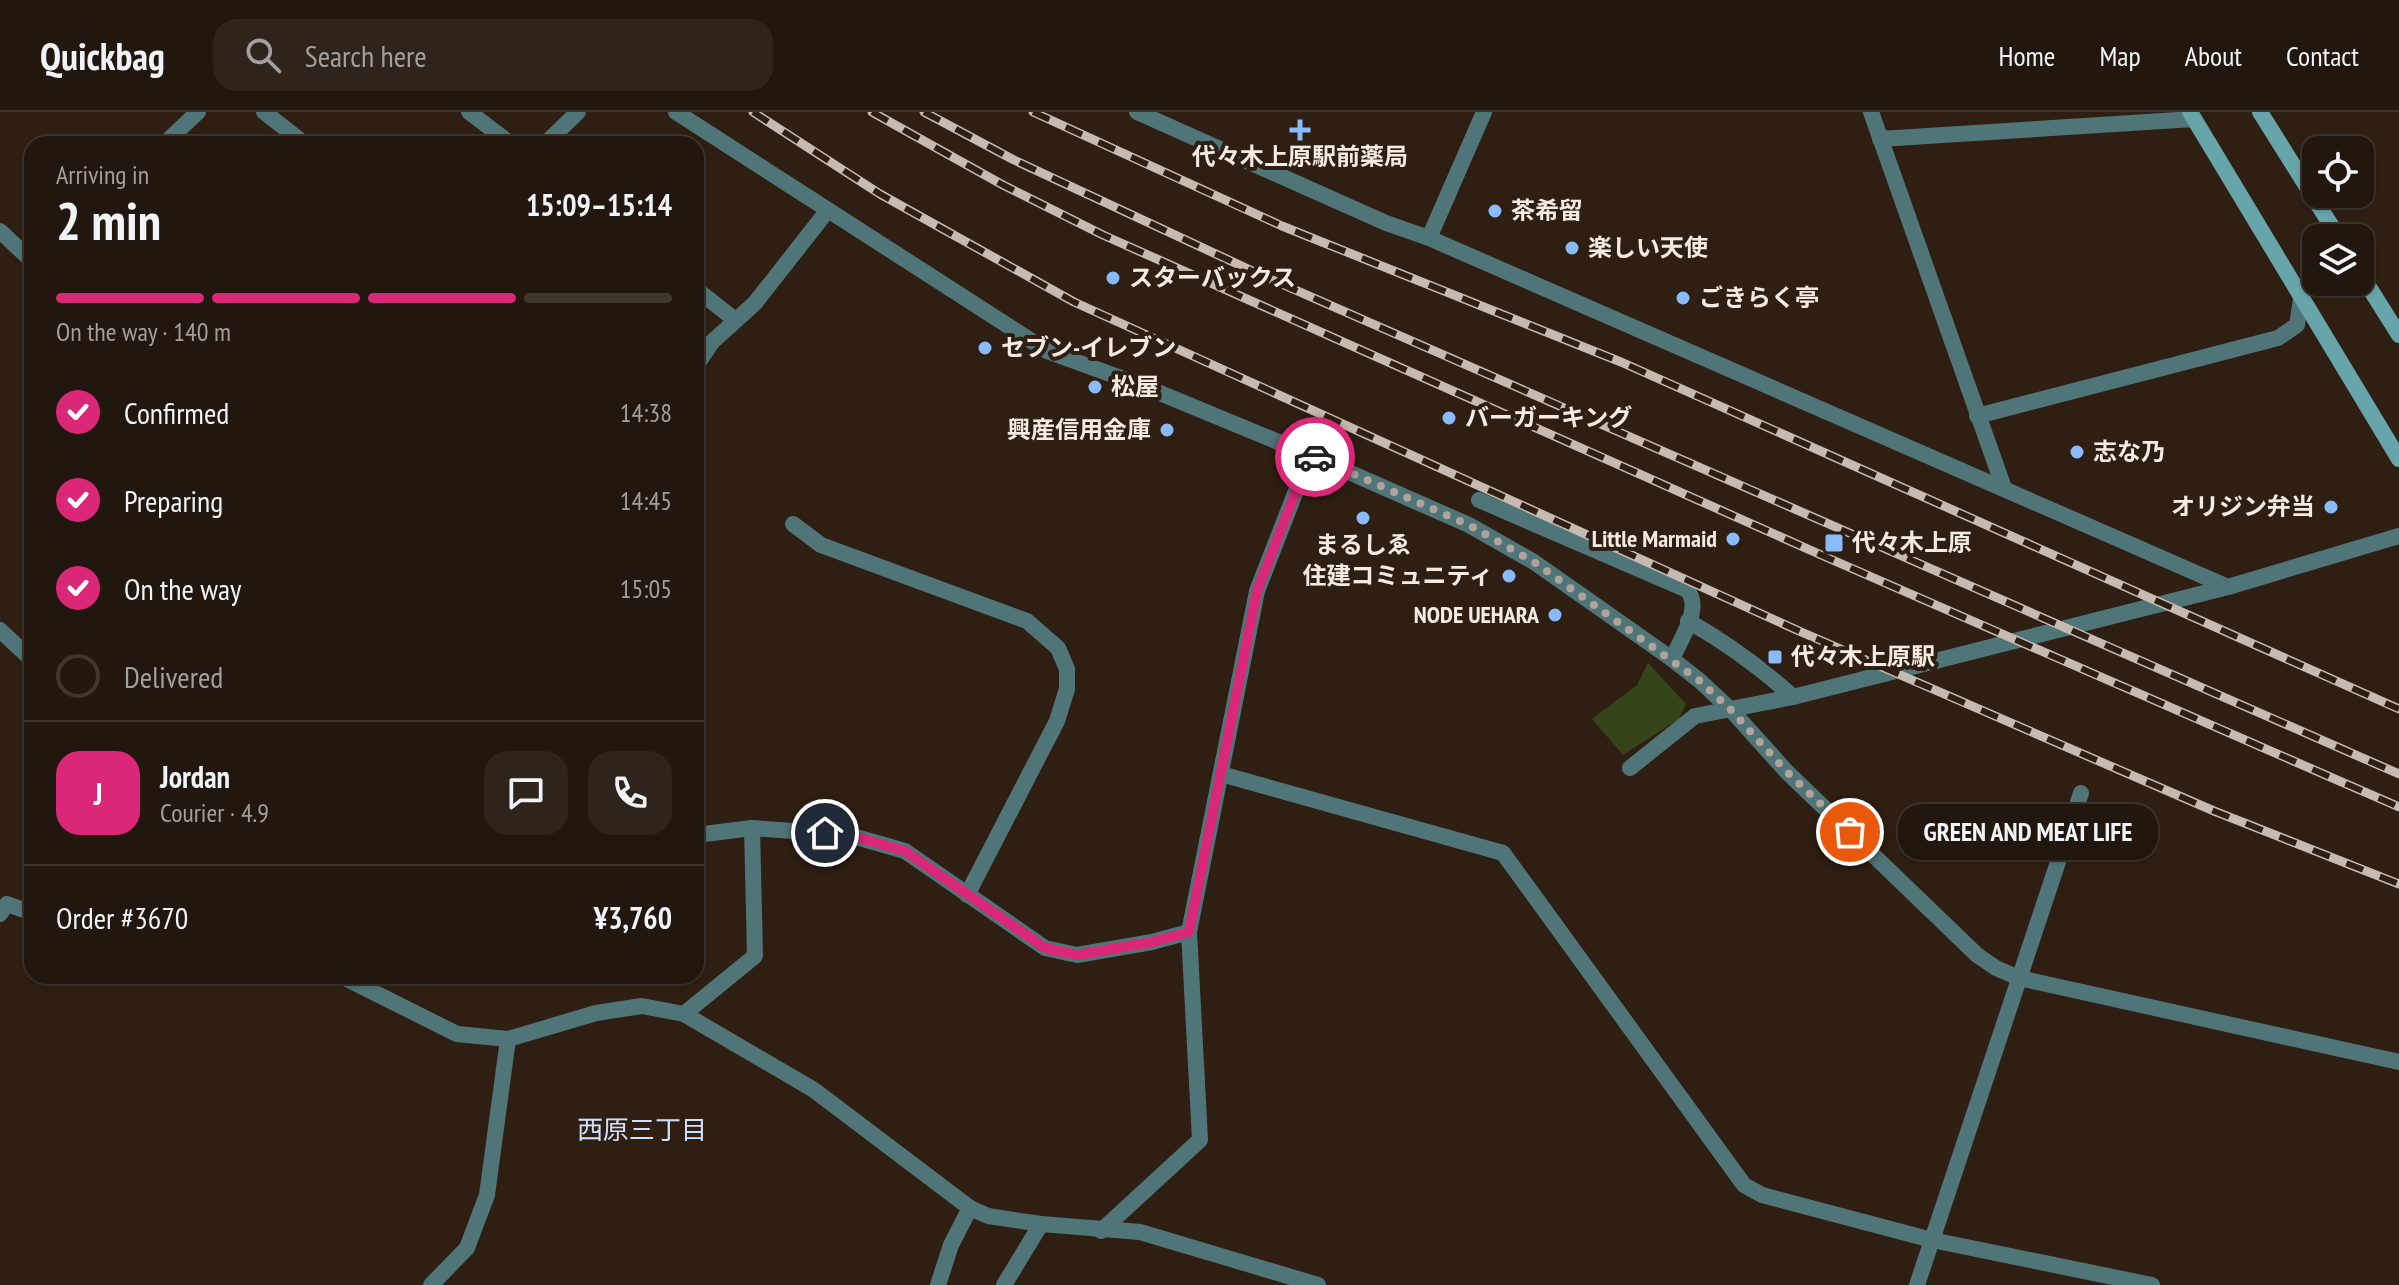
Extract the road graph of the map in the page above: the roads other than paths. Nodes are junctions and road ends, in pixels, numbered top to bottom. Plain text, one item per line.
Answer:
1 (198, 112) edge
2 (264, 112) edge
3 (469, 112) edge
4 (578, 112) edge
5 (676, 112) edge
6 (1137, 112) edge
7 (1484, 112) edge
8 (1871, 112) edge
9 (2260, 112) edge
10 (2192, 115) edge
11 (172, 136) edge
12 (295, 136) edge
13 (500, 136) edge
14 (553, 136) edge
15 (1880, 139) junction
16 (828, 210) junction
17 (2330, 224) edge
18 (1429, 238) junction
19 (3, 241) edge
20 (24, 255) edge
21 (704, 295) edge
22 (2374, 295) edge
23 (2301, 299) junction
24 (734, 319) junction
25 (2399, 335) edge
26 (704, 354) edge
27 (1977, 416) junction
28 (1310, 455) junction
29 (2399, 459) edge
30 (2004, 488) junction
31 (1479, 500) dead end
32 (793, 524) dead end
33 (2399, 536) edge
34 (2228, 587) junction
35 (1688, 621) junction
36 (0, 630) edge
37 (24, 652) edge
38 (1672, 659) junction
39 (1793, 697) junction
40 (1732, 711) junction
41 (1630, 768) dead end
42 (1221, 774) junction
43 (2081, 793) dead end
44 (752, 828) junction
45 (704, 834) edge
46 (967, 895) junction
47 (24, 910) edge
48 (0, 914) edge
49 (1189, 932) junction
50 (2019, 978) junction
51 (357, 984) edge
52 (684, 1014) junction
53 (508, 1039) junction
54 (2399, 1062) edge
55 (970, 1208) junction
56 (1041, 1224) junction
57 (1101, 1231) junction
58 (1932, 1240) junction
59 (431, 1285) edge
60 (938, 1285) edge
61 (1004, 1285) edge
62 (1318, 1285) edge
63 (1917, 1285) edge
64 (2152, 1285) edge

1 - 11 street
2 - 12 street
3 - 13 street
4 - 14 street
5 - 16 street
6 - 18 street
7 - 18 street
8 - 15 street
9 - 17 main road
10 - 15 street
10 - 23 main road
15 - 27 street
16 - 24 street
16 - 28 street
18 - 30 street
19 - 20 street
21 - 24 street
22 - 25 main road
23 - 27 street
23 - 29 main road
24 - 26 street
27 - 30 street
28 - 38 street
28 - 42 street
30 - 34 street
31 - 35 street
32 - 46 street
33 - 34 street
34 - 39 street
35 - 38 street
35 - 39 street
36 - 37 street
38 - 40 street
39 - 40 street
40 - 41 street
40 - 50 street
42 - 49 street
42 - 58 street
43 - 50 street
44 - 45 street
44 - 46 street
44 - 52 street
46 - 49 street
47 - 48 street
49 - 57 street
50 - 54 street
50 - 58 street
51 - 53 street
52 - 53 street
52 - 55 street
53 - 59 street
55 - 56 street
55 - 60 street
56 - 57 street
56 - 61 street
57 - 62 street
58 - 63 street
58 - 64 street

